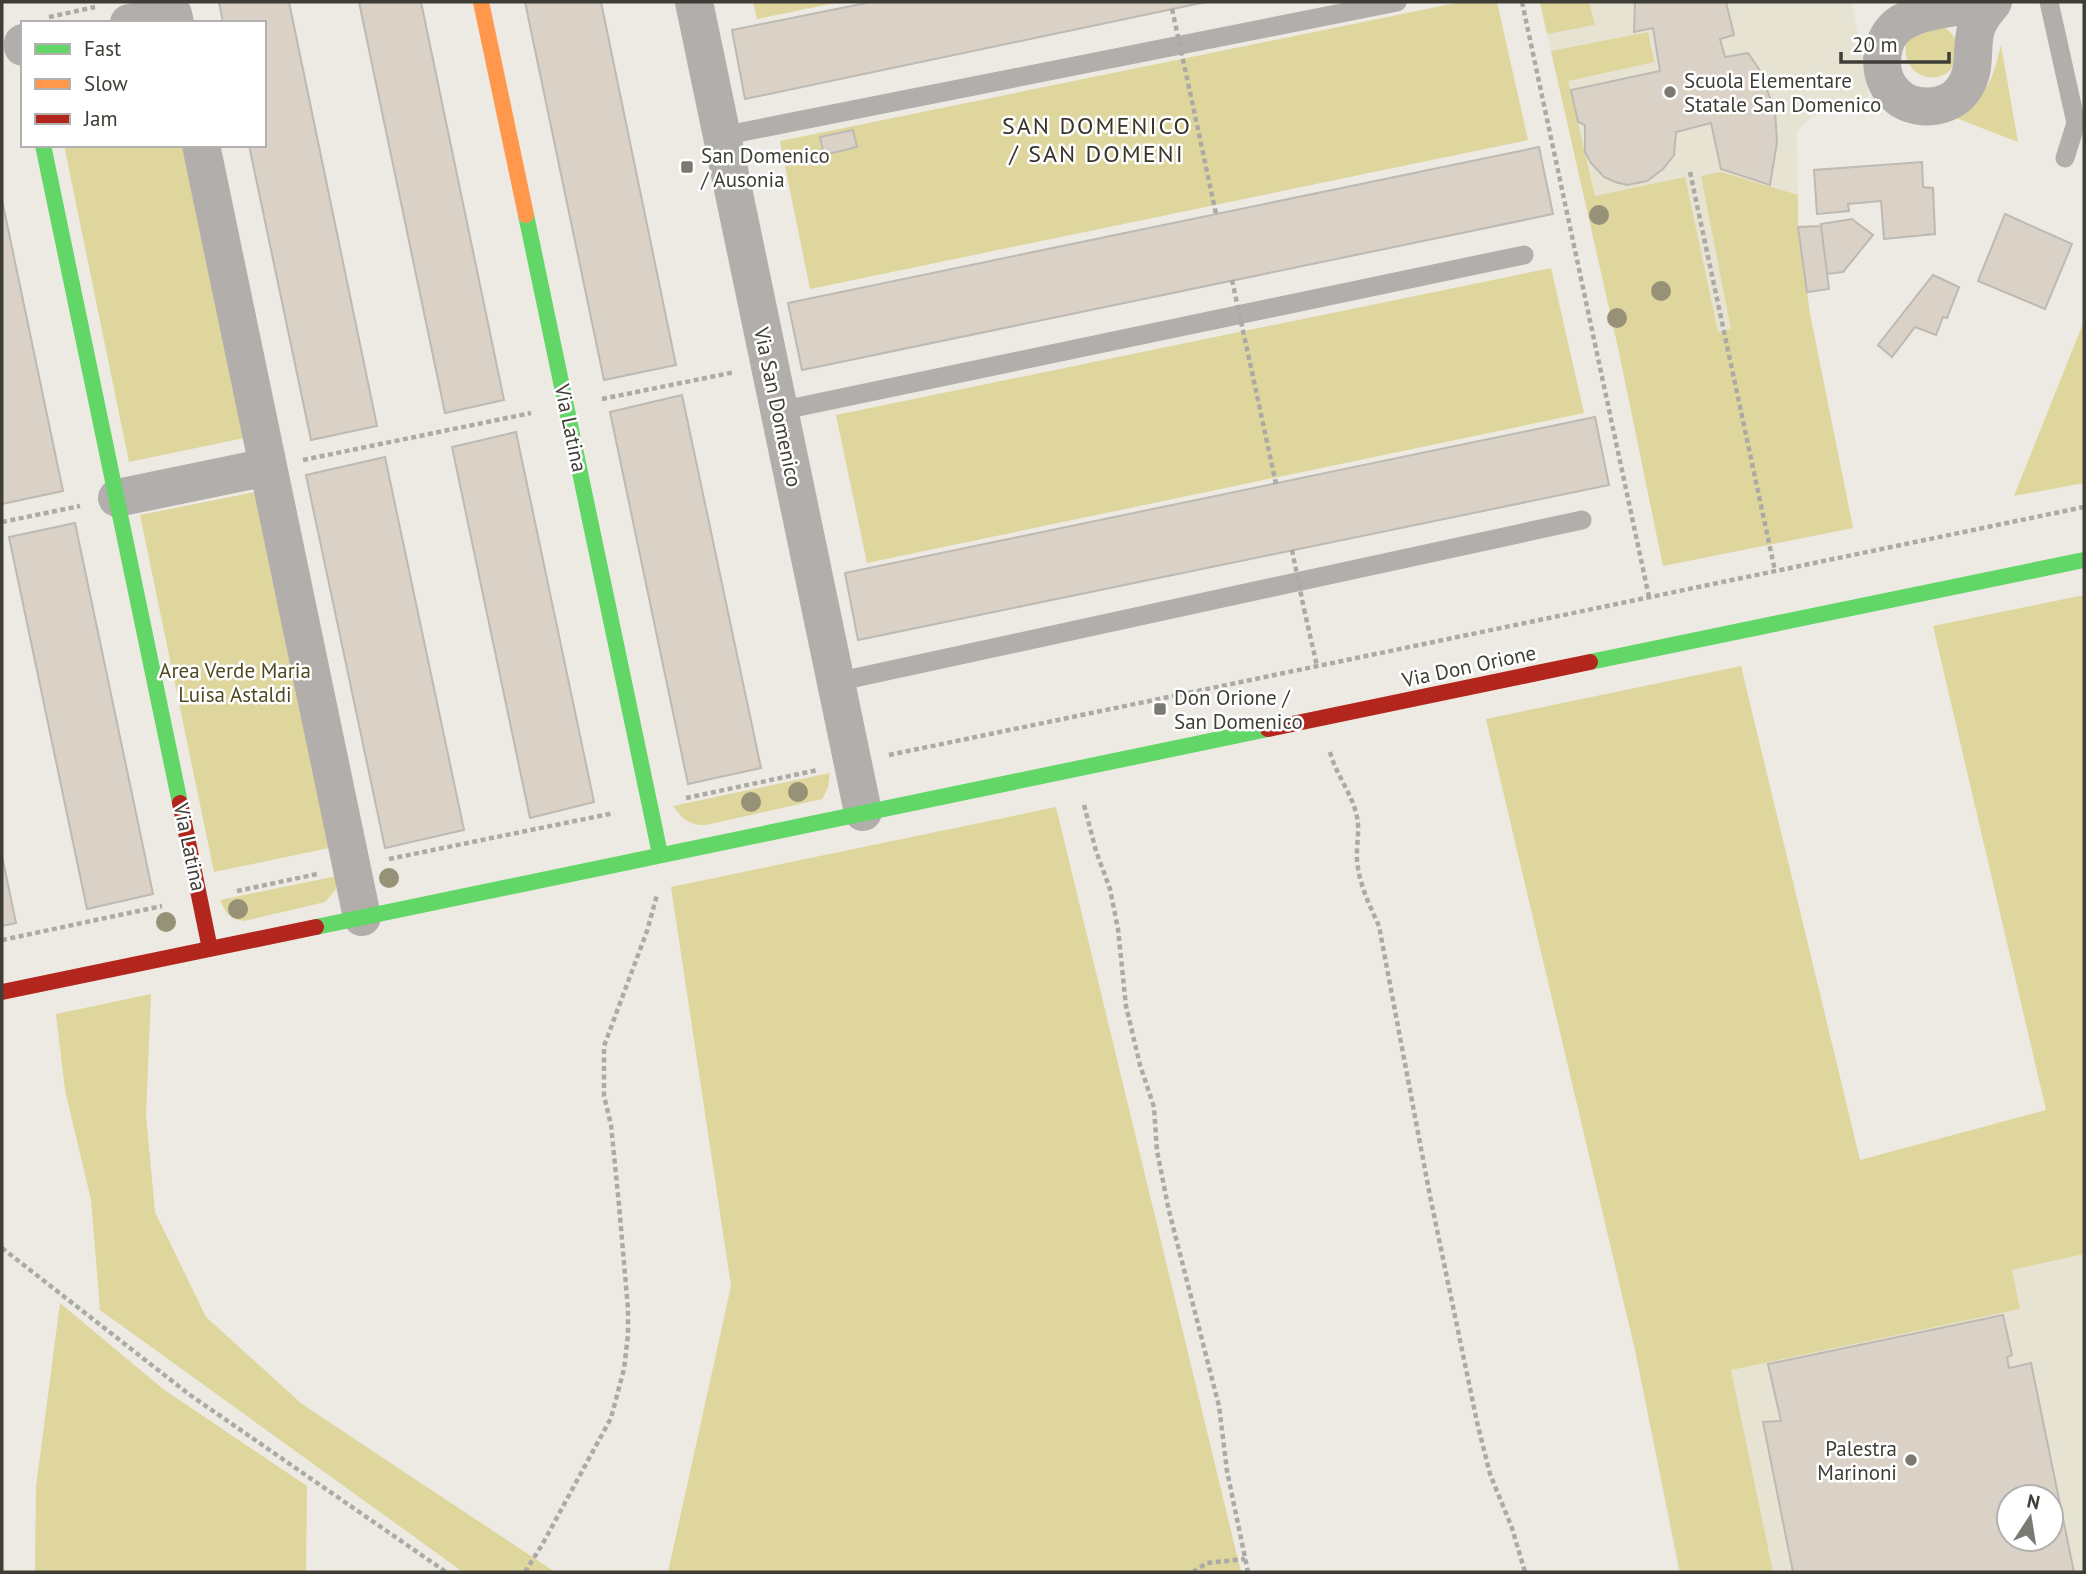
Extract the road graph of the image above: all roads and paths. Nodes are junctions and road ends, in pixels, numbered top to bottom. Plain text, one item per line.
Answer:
1 (481, 2) edge
2 (694, 2) edge
3 (1397, 2) edge
4 (1522, 2) edge
5 (2049, 2) edge
6 (1172, 9) dead end
7 (118, 14) edge
8 (90, 21) edge
9 (175, 21) edge
10 (722, 136) junction
11 (43, 147) edge
12 (201, 147) edge
13 (2065, 158) dead end
14 (1690, 172) dead end
15 (1216, 214) dead end
16 (1524, 255) dead end
17 (1231, 280) dead end
18 (741, 371) dead end
19 (595, 400) dead end
20 (779, 411) junction
21 (534, 413) dead end
22 (268, 467) junction
23 (1276, 484) dead end
24 (117, 498) junction
25 (2084, 507) edge
26 (1582, 520) dead end
27 (2, 522) edge
28 (1292, 550) dead end
29 (2084, 560) edge
30 (1775, 571) junction
31 (1648, 597) junction
32 (1317, 666) junction
33 (836, 682) junction
34 (1321, 718) junction
35 (878, 757) dead end
36 (802, 774) dead end
37 (685, 798) dead end
38 (1082, 799) dead end
39 (625, 810) dead end
40 (863, 812) junction
41 (660, 854) junction
42 (380, 861) dead end
43 (322, 873) dead end
44 (232, 892) dead end
45 (172, 905) dead end
46 (362, 917) junction
47 (2, 940) edge
48 (211, 949) junction
49 (2, 992) edge
50 (2, 1248) edge
51 (1245, 1559) junction
52 (446, 1572) edge
53 (524, 1572) edge
54 (1193, 1572) edge
55 (1248, 1572) edge
56 (1525, 1572) edge

1 - 41 street, Via Latina
2 - 10 street, Via San Domenico
3 - 10 lane
4 - 31 path
5 - 13 lane
6 - 15 path, bridge
7 - 8 path
7 - 9 street
10 - 20 street, Via San Domenico
11 - 24 street, Via Latina
12 - 22 street
14 - 30 path
16 - 20 lane
17 - 23 path, bridge
18 - 19 path
20 - 33 street, Via San Domenico
21 - 22 path
22 - 24 street
22 - 46 street
24 - 27 path
24 - 48 street, Via Latina
25 - 30 path
26 - 33 lane
28 - 32 path, bridge
29 - 34 street, Via Don Orione
30 - 31 path
31 - 32 path
32 - 35 path
33 - 40 street, Via San Domenico
34 - 40 street, Via Don Orione
34 - 56 path
36 - 37 path
38 - 51 path
39 - 42 path
40 - 41 street
41 - 46 street
41 - 53 path
43 - 44 path
45 - 47 path
46 - 48 street
48 - 49 street
50 - 52 path
51 - 54 path
51 - 55 path

